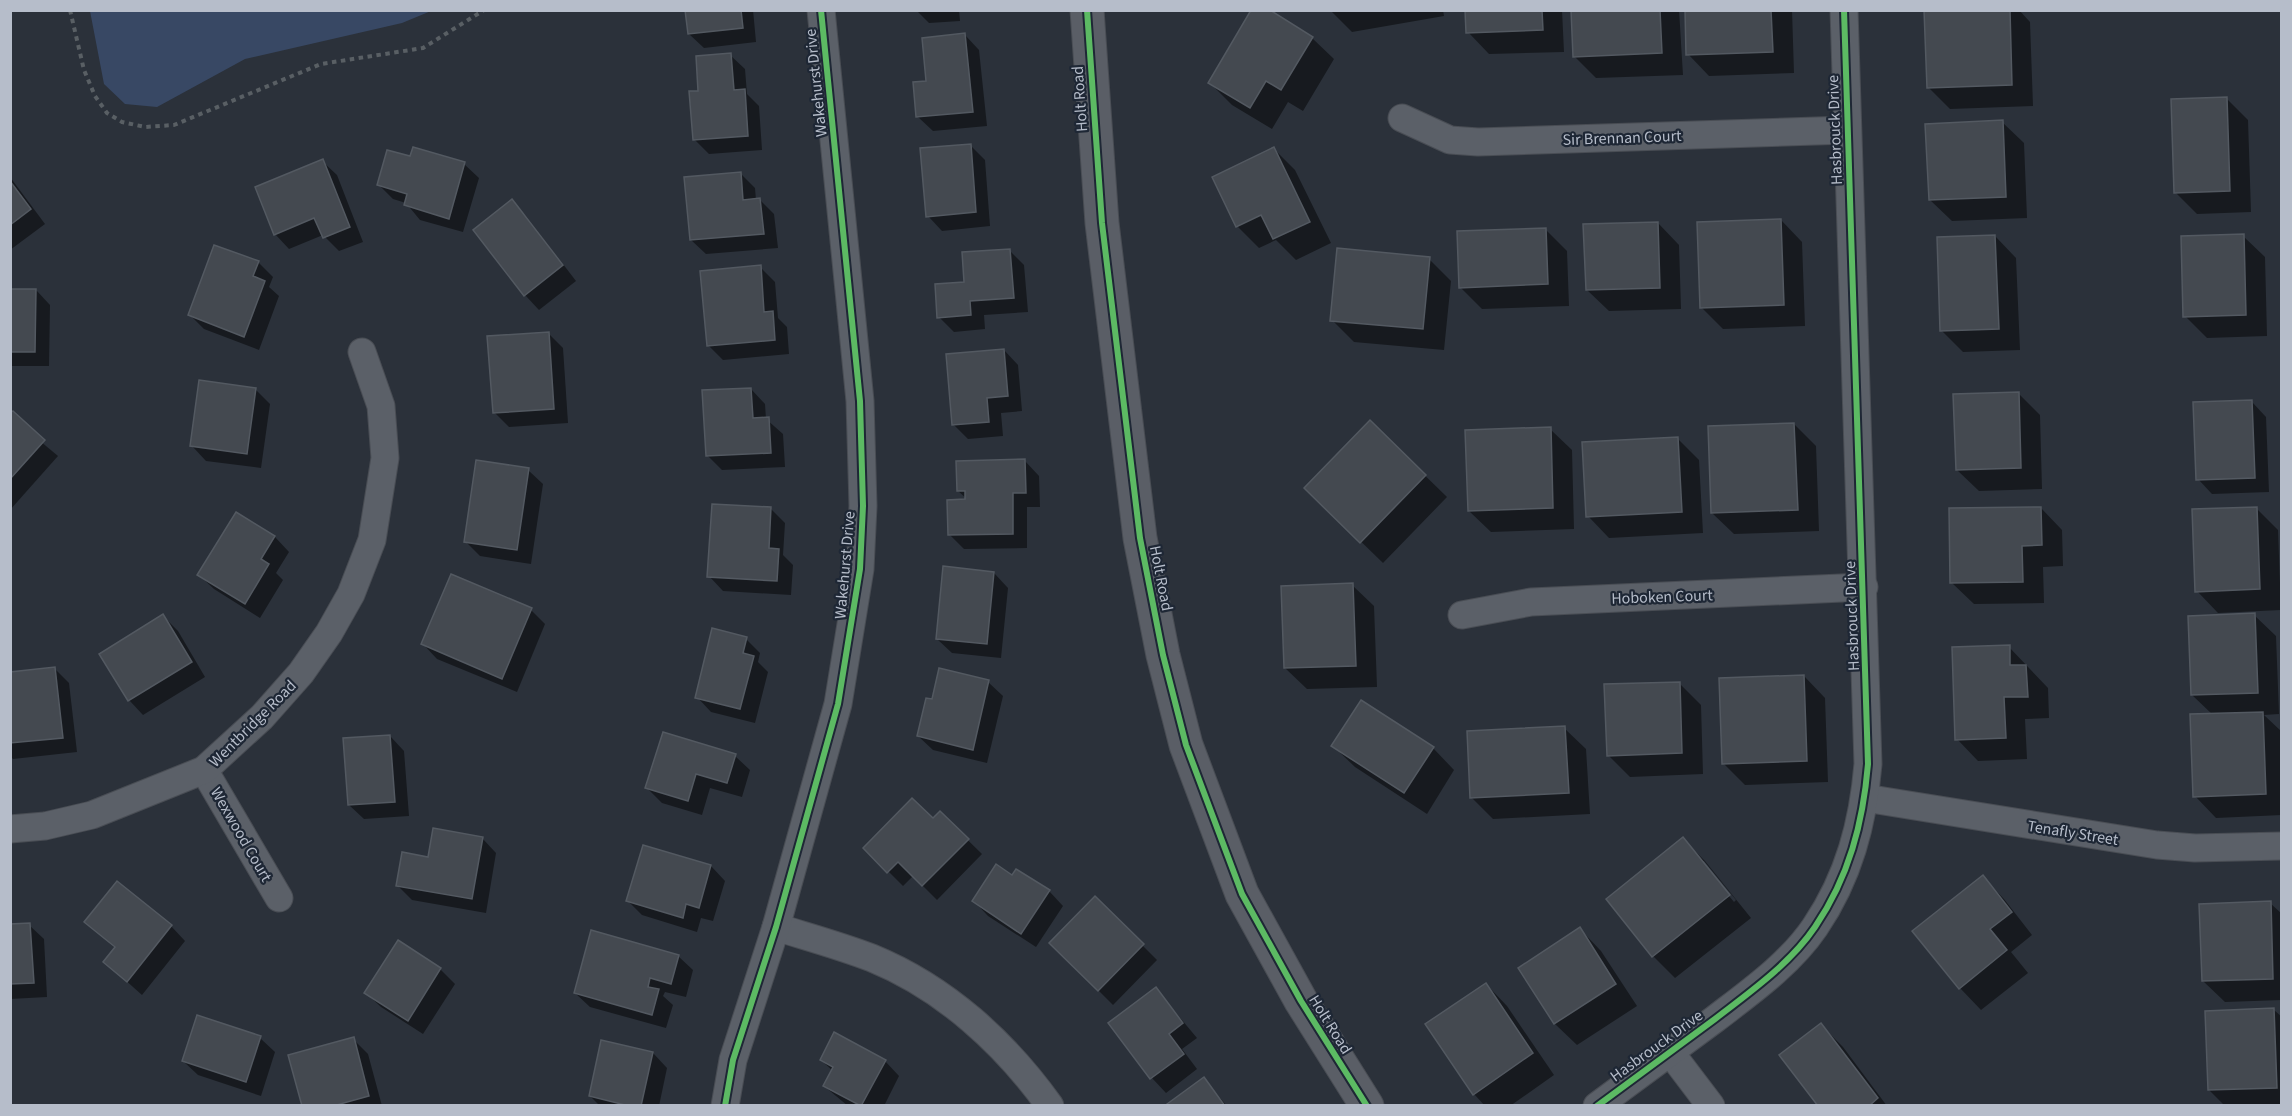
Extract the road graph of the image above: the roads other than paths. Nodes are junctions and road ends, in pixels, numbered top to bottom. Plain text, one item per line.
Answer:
1 (822, 10) edge
2 (1087, 10) edge
3 (1844, 10) edge
4 (1402, 118) dead end
5 (1847, 130) junction
6 (362, 352) dead end
7 (1864, 587) junction
8 (1462, 615) dead end
9 (204, 770) junction
10 (1865, 798) junction
11 (10, 829) edge
12 (2282, 846) edge
13 (279, 898) dead end
14 (776, 927) junction
15 (1670, 1053) junction
16 (725, 1106) edge
17 (1050, 1106) edge
18 (1367, 1106) edge
19 (1597, 1106) edge
20 (1711, 1106) edge

1 - 14 street, Wakehurst Drive
2 - 18 street, Holt Road
3 - 5 street, Hasbrouck Drive
4 - 5 street, Sir Brennan Court
5 - 7 street, Hasbrouck Drive
6 - 9 street, Wentbridge Road
7 - 8 street, Hoboken Court
7 - 10 street, Hasbrouck Drive
9 - 11 street, Wentbridge Road
9 - 13 street, Wexwood Court
10 - 12 street, Tenafly Street
10 - 15 street, Hasbrouck Drive
14 - 16 street, Wakehurst Drive
14 - 17 street
15 - 19 street, Hasbrouck Drive
15 - 20 street

